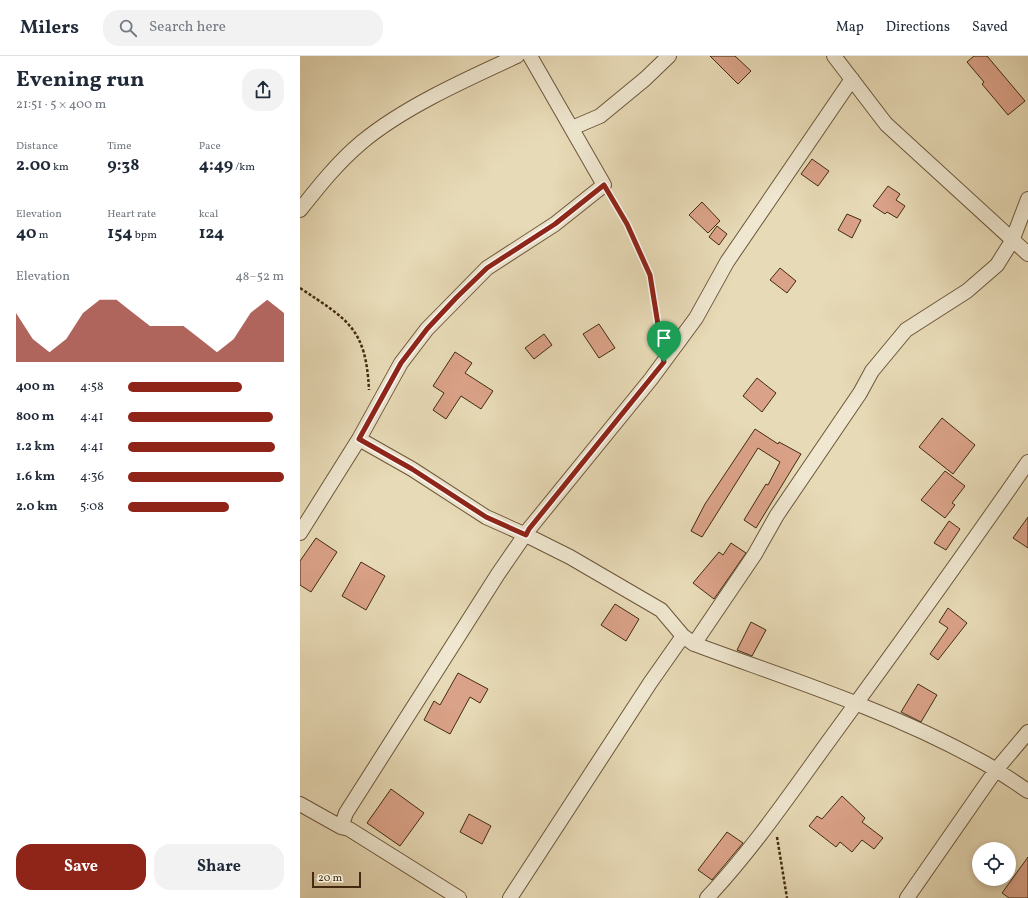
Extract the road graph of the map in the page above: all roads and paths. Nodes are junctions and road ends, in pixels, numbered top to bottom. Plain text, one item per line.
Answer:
1 (517, 56) edge
2 (530, 56) edge
3 (669, 56) edge
4 (834, 56) edge
5 (852, 79) junction
6 (572, 128) junction
7 (604, 185) junction
8 (1028, 199) edge
9 (300, 210) edge
10 (1012, 241) junction
11 (1028, 254) edge
12 (300, 288) edge
13 (664, 362) junction
14 (369, 394) dead end
15 (359, 439) junction
16 (1028, 462) edge
17 (300, 532) edge
18 (526, 535) junction
19 (688, 640) junction
20 (856, 703) junction
21 (1028, 732) edge
22 (996, 770) junction
23 (1028, 791) edge
24 (300, 804) edge
25 (773, 817) junction
26 (340, 827) junction
27 (459, 898) edge
28 (510, 898) edge
29 (707, 898) edge
30 (787, 898) edge
31 (907, 898) edge

1 - 9 street
2 - 6 street
3 - 6 street
4 - 5 street
5 - 10 street
5 - 13 street
6 - 7 street
7 - 13 path
7 - 15 street
8 - 10 street
10 - 11 street
10 - 19 street
12 - 14 path
13 - 18 street
15 - 17 street
15 - 18 street
16 - 20 street
18 - 19 street
18 - 26 street
19 - 20 street
19 - 28 street
20 - 22 street
20 - 25 street
21 - 22 street
22 - 23 street
22 - 31 street
24 - 26 street
25 - 29 street
25 - 30 path
26 - 27 street

